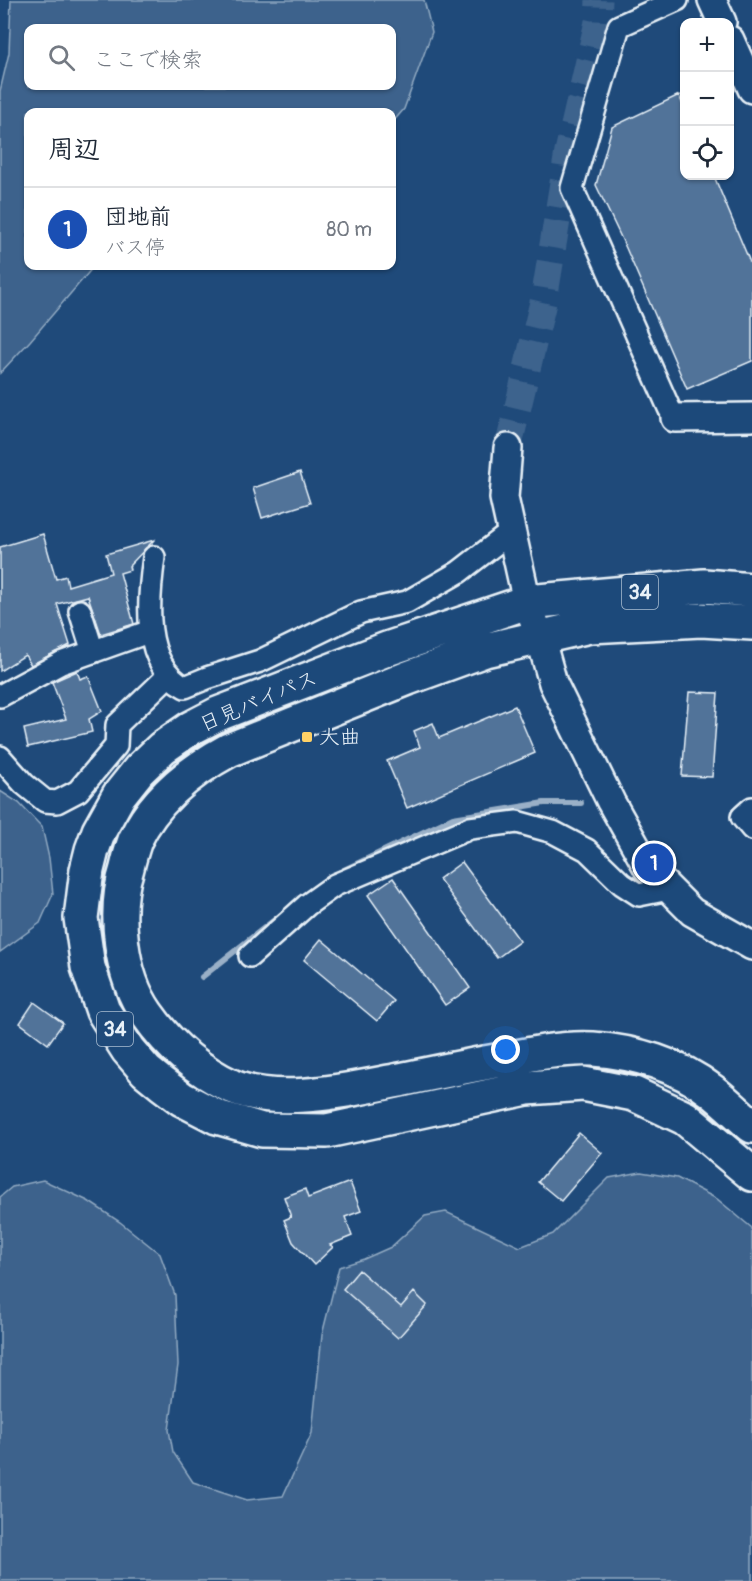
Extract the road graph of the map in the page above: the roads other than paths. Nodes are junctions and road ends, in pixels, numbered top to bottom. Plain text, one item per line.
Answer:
1 (677, 0) edge
2 (712, 0) edge
3 (720, 18) edge
4 (734, 51) edge
5 (752, 90) edge
6 (752, 417) edge
7 (675, 418) joint
8 (508, 448) tunnel mouth
9 (512, 531) junction
10 (154, 557) dead end
11 (752, 590) edge
12 (527, 602) junction
13 (80, 611) dead end
14 (752, 623) edge
15 (151, 631) junction
16 (540, 637) junction
17 (93, 652) junction
18 (169, 675) junction
19 (0, 696) edge
20 (0, 757) edge
21 (752, 808) edge
22 (752, 829) edge
23 (669, 889) junction
24 (752, 946) edge
25 (250, 957) dead end
26 (752, 1126) edge
27 (752, 1174) edge

1 - 7 street
2 - 3 street
4 - 5 street
6 - 7 street
8 - 9 street
9 - 12 street
9 - 18 street
10 - 15 street
11 - 12 highway, 日見バイパス / 34
12 - 16 street
12 - 27 highway, 日見バイパス / 34
13 - 17 street
14 - 16 highway, 日見バイパス / 34
15 - 17 street
15 - 18 street
16 - 23 street
16 - 26 highway, 日見バイパス / 34
17 - 19 street
18 - 20 street
21 - 22 street
23 - 24 street
23 - 25 street

